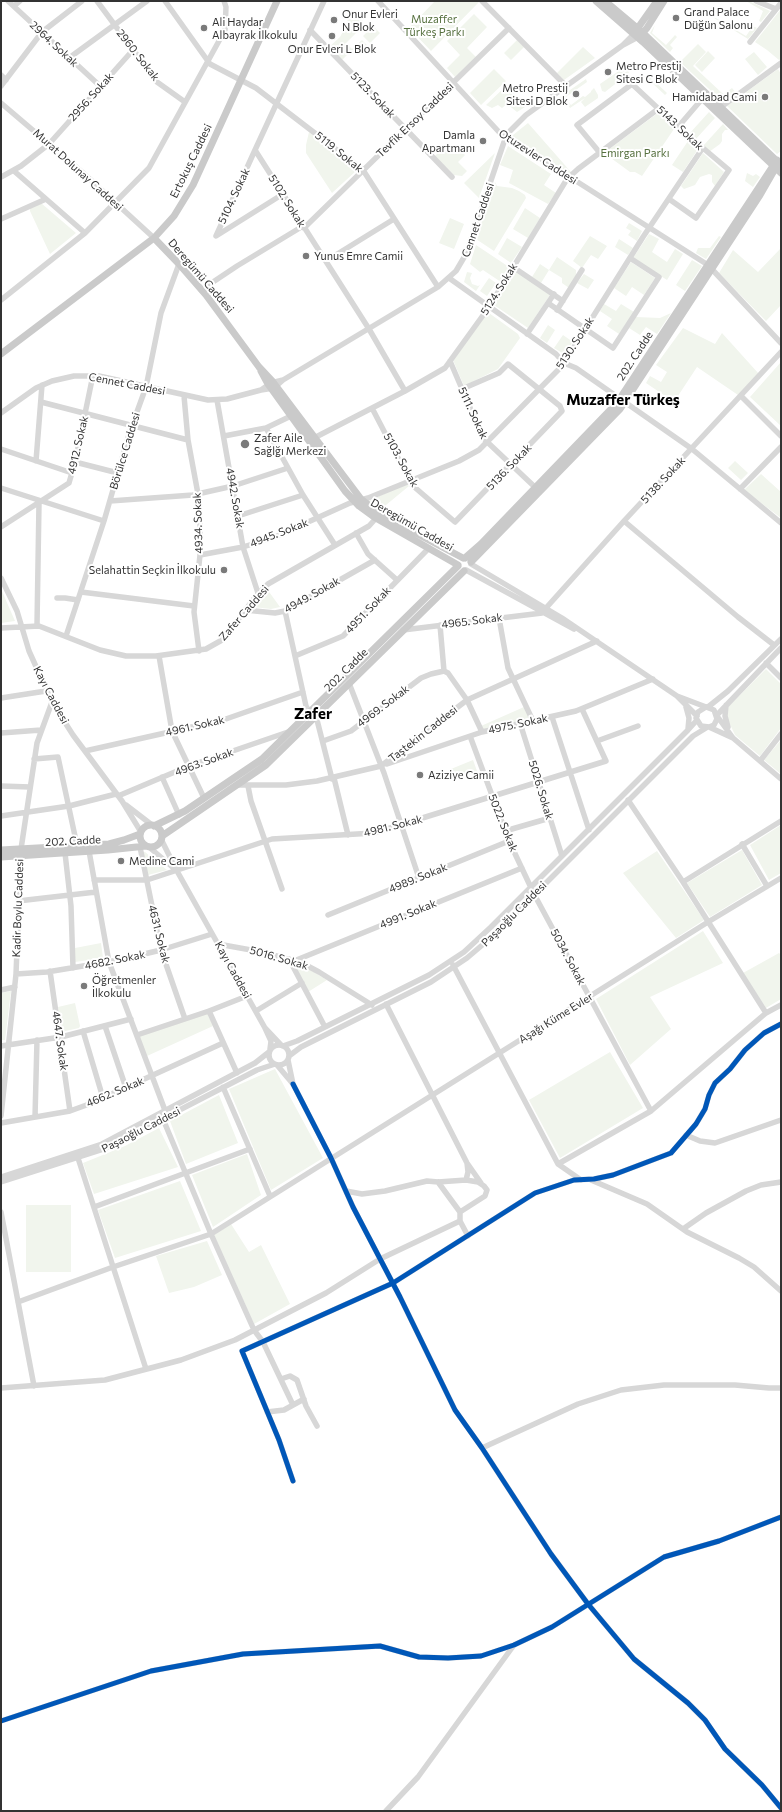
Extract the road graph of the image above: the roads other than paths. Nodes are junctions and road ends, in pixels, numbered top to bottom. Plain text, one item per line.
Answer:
1 (8, 1) edge
2 (20, 1) edge
3 (82, 1) edge
4 (97, 1) edge
5 (147, 1) edge
6 (166, 1) edge
7 (277, 1) edge
8 (324, 1) edge
9 (378, 1) edge
10 (482, 1) edge
11 (596, 1) edge
12 (605, 1) edge
13 (657, 1) edge
14 (664, 1) edge
15 (756, 1) edge
16 (226, 3) edge
17 (781, 3) edge
18 (14, 6) junction
19 (776, 9) junction
20 (114, 25) junction
21 (509, 28) junction
22 (310, 30) junction
23 (42, 32) junction
24 (638, 33) junction
25 (750, 42) dead end
26 (133, 50) junction
27 (69, 58) junction
28 (207, 62) junction
29 (781, 63) edge
30 (1, 75) edge
31 (242, 79) junction
32 (6, 80) junction
33 (453, 83) junction
34 (1, 86) edge
35 (100, 86) junction
36 (566, 86) junction
37 (702, 99) junction
38 (185, 102) junction
39 (1, 103) edge
40 (277, 103) junction
41 (721, 107) junction
42 (658, 109) junction
43 (678, 127) junction
44 (405, 129) junction
45 (506, 138) junction
46 (49, 144) junction
47 (702, 149) junction
48 (255, 150) junction
49 (600, 153) junction
50 (779, 163) edge
51 (363, 170) junction
52 (14, 171) junction
53 (1, 177) edge
54 (452, 177) dead end
55 (568, 178) junction
56 (283, 194) junction
57 (46, 199) junction
58 (669, 199) junction
59 (116, 203) junction
60 (1, 219) edge
61 (394, 219) junction
62 (304, 227) junction
63 (649, 229) junction
64 (85, 233) junction
65 (154, 238) junction
66 (630, 258) junction
67 (326, 261) junction
68 (179, 264) junction
69 (513, 267) junction
70 (710, 267) junction
71 (582, 270) dead end
72 (449, 278) junction
73 (438, 287) junction
74 (201, 290) junction
75 (554, 294) junction
76 (1, 300) edge
77 (563, 301) junction
78 (548, 303) junction
79 (489, 307) junction
80 (557, 310) junction
81 (369, 328) junction
82 (585, 329) junction
83 (527, 334) junction
84 (781, 343) edge
85 (781, 352) edge
86 (1, 354) edge
87 (565, 360) junction
88 (450, 361) junction
89 (93, 375) junction
90 (42, 385) junction
91 (272, 385) junction
92 (146, 387) junction
93 (462, 389) junction
94 (539, 390) junction
95 (405, 391) junction
96 (184, 396) junction
97 (741, 396) junction
98 (217, 400) junction
99 (622, 401) junction
100 (41, 402) junction
101 (372, 408) junction
102 (1, 413) edge
103 (85, 414) junction
104 (291, 416) junction
105 (131, 426) junction
106 (266, 428) junction
107 (224, 436) junction
108 (781, 436) edge
109 (314, 438) junction
110 (188, 440) junction
111 (487, 443) junction
112 (781, 447) edge
113 (1, 449) edge
114 (692, 449) junction
115 (36, 461) junction
116 (75, 462) junction
117 (512, 464) junction
118 (288, 468) junction
119 (72, 473) junction
120 (118, 473) junction
121 (410, 481) junction
122 (232, 486) junction
123 (1, 488) edge
124 (538, 489) junction
125 (740, 489) junction
126 (198, 494) junction
127 (303, 495) junction
128 (110, 501) junction
129 (358, 501) junction
130 (41, 502) junction
131 (238, 516) junction
132 (378, 516) junction
133 (318, 518) junction
134 (624, 520) junction
135 (104, 521) junction
136 (455, 522) joint
137 (781, 522) edge
138 (1, 527) edge
139 (356, 533) junction
140 (335, 545) junction
141 (243, 547) junction
142 (429, 548) junction
143 (200, 555) junction
144 (376, 560) junction
145 (468, 560) junction
146 (462, 568) junction
147 (1, 580) edge
148 (397, 580) junction
149 (81, 592) junction
150 (258, 593) junction
151 (57, 598) dead end
152 (78, 600) junction
153 (194, 606) junction
154 (245, 610) junction
155 (544, 610) junction
156 (285, 611) junction
157 (498, 618) junction
158 (37, 625) junction
159 (440, 625) junction
160 (22, 626) junction
161 (1, 628) edge
162 (403, 630) junction
163 (66, 636) junction
164 (781, 639) edge
165 (597, 642) junction
166 (774, 646) junction
167 (781, 648) edge
168 (200, 650) junction
169 (159, 656) junction
170 (295, 656) junction
171 (766, 663) junction
172 (444, 671) junction
173 (781, 678) edge
174 (513, 679) junction
175 (653, 679) junction
176 (349, 683) junction
177 (46, 691) junction
178 (303, 692) junction
179 (677, 696) junction
180 (1, 698) edge
181 (467, 700) junction
182 (52, 702) junction
183 (726, 703) junction
184 (685, 704) junction
185 (707, 707) junction
186 (582, 709) junction
187 (313, 716) junction
188 (717, 716) junction
189 (552, 717) junction
190 (697, 718) junction
191 (533, 721) junction
192 (363, 722) junction
193 (520, 723) junction
194 (638, 726) dead end
195 (707, 727) junction
196 (41, 730) junction
197 (172, 731) junction
198 (290, 731) junction
199 (730, 731) junction
200 (482, 732) junction
201 (687, 732) junction
202 (1, 733) edge
203 (781, 734) edge
204 (470, 736) junction
205 (733, 738) junction
206 (323, 741) junction
207 (597, 741) junction
208 (86, 752) junction
209 (34, 759) junction
210 (760, 761) junction
211 (189, 766) junction
212 (382, 766) junction
213 (570, 772) junction
214 (162, 777) junction
215 (333, 778) junction
216 (781, 779) edge
217 (539, 782) junction
218 (1, 786) edge
219 (30, 786) junction
220 (237, 786) junction
221 (248, 786) junction
222 (117, 795) junction
223 (492, 797) junction
224 (204, 798) junction
225 (628, 800) junction
226 (122, 801) junction
227 (69, 806) junction
228 (26, 812) junction
229 (179, 815) junction
230 (1, 816) edge
231 (550, 818) junction
232 (781, 821) edge
233 (153, 825) junction
234 (402, 825) junction
235 (589, 830) junction
236 (505, 831) junction
237 (140, 833) junction
238 (348, 835) junction
239 (161, 837) junction
240 (264, 840) junction
241 (509, 841) junction
242 (742, 844) junction
243 (145, 846) junction
244 (78, 849) junction
245 (1, 850) edge
246 (89, 851) junction
247 (20, 852) junction
248 (65, 853) junction
249 (562, 856) junction
250 (1, 857) edge
251 (522, 868) junction
252 (177, 871) junction
253 (419, 878) junction
254 (781, 878) edge
255 (94, 880) junction
256 (147, 880) junction
257 (683, 882) junction
258 (767, 886) junction
259 (531, 888) junction
260 (282, 889) dead end
261 (96, 892) junction
262 (534, 894) junction
263 (70, 895) junction
264 (18, 901) junction
265 (328, 915) dead end
266 (708, 922) junction
267 (212, 934) junction
268 (218, 944) junction
269 (161, 950) junction
270 (292, 960) junction
271 (109, 962) junction
272 (451, 962) junction
273 (454, 967) junction
274 (73, 968) junction
275 (50, 971) junction
276 (16, 974) junction
277 (302, 983) junction
278 (15, 987) junction
279 (1, 990) edge
280 (247, 996) junction
281 (589, 997) junction
282 (371, 1004) junction
283 (386, 1004) junction
284 (781, 1005) edge
285 (378, 1008) junction
286 (209, 1011) junction
287 (256, 1011) junction
288 (766, 1013) junction
289 (131, 1019) junction
290 (185, 1019) junction
291 (781, 1024) edge
292 (105, 1026) junction
293 (325, 1027) junction
294 (265, 1028) junction
295 (83, 1031) junction
296 (137, 1035) junction
297 (60, 1037) junction
298 (37, 1040) junction
299 (223, 1042) junction
300 (9, 1044) junction
301 (1, 1046) edge
302 (282, 1046) junction
303 (270, 1051) junction
304 (500, 1053) junction
305 (288, 1058) junction
306 (276, 1065) junction
307 (237, 1073) junction
308 (152, 1076) junction
309 (293, 1084) junction
310 (224, 1087) junction
311 (126, 1088) junction
312 (432, 1095) junction
313 (103, 1098) junction
314 (70, 1111) junction
315 (651, 1111) junction
316 (1, 1116) edge
317 (165, 1116) junction
318 (35, 1118) junction
319 (781, 1120) edge
320 (1, 1123) edge
321 (686, 1135) junction
322 (250, 1149) junction
323 (78, 1158) junction
324 (331, 1158) junction
325 (467, 1163) junction
326 (558, 1164) junction
327 (186, 1173) junction
328 (1, 1176) edge
329 (590, 1179) junction
330 (466, 1180) junction
331 (581, 1180) junction
332 (1, 1182) edge
333 (438, 1182) junction
334 (781, 1182) edge
335 (481, 1183) junction
336 (346, 1191) junction
337 (270, 1196) junction
338 (94, 1208) junction
339 (1, 1212) edge
340 (460, 1212) junction
341 (460, 1221) junction
342 (683, 1230) junction
343 (211, 1234) junction
344 (468, 1236) junction
345 (380, 1258) junction
346 (113, 1267) junction
347 (393, 1283) junction
348 (781, 1291) edge
349 (18, 1302) junction
350 (254, 1330) junction
351 (263, 1342) junction
352 (146, 1369) junction
353 (281, 1379) junction
354 (34, 1386) junction
355 (1, 1388) edge
356 (781, 1388) edge
357 (304, 1399) junction
358 (293, 1405) junction
359 (267, 1412) junction
360 (318, 1426) dead end
361 (482, 1448) junction
362 (294, 1481) dead end
363 (781, 1517) edge
364 (588, 1604) junction
365 (514, 1645) junction
366 (1, 1721) edge
367 (781, 1808) edge
368 (386, 1811) edge

1 - 18 street, 2964. Sokak
2 - 18 street
3 - 23 street
4 - 20 street, 2960. Sokak
5 - 20 street
6 - 28 street
7 - 31 main road, Ertokuş Caddesi
8 - 22 street
9 - 33 street, Otuzevler Caddesi
10 - 21 street
11 - 24 main road
12 - 24 main road
13 - 24 main road
14 - 24 main road
15 - 19 street
16 - 28 street
17 - 19 street
18 - 23 street, 2964. Sokak
19 - 25 street
20 - 26 street, 2960. Sokak
20 - 27 street
21 - 33 street, Tevfik Ersoy Caddesi
21 - 36 street
22 - 40 street
22 - 44 street, 5123. Sokak
23 - 27 street, 2964. Sokak
23 - 32 street
24 - 36 street, Cennet Caddesi
24 - 37 main road
24 - 41 main road
26 - 35 street, 2956. Sokak
26 - 38 street, 2960. Sokak
27 - 35 street, 2964. Sokak
28 - 31 street, 5119. Sokak
28 - 38 street
29 - 41 street
30 - 32 street
31 - 40 street, 5119. Sokak
31 - 65 main road, Ertokuş Caddesi
32 - 34 street
33 - 44 street, Tevfik Ersoy Caddesi
33 - 45 street, Otuzevler Caddesi
35 - 46 street, 2956. Sokak
36 - 45 street, Cennet Caddesi
37 - 43 street
37 - 50 main road
38 - 59 street
39 - 46 street, Murat Dolunay Caddesi
40 - 48 street
40 - 51 street, 5119. Sokak
41 - 50 main road
42 - 43 street, 5143. Sokak
42 - 49 street, 5124. Sokak
42 - 49 street, 5143. Sokak
43 - 47 street, 5143. Sokak
44 - 51 street, Tevfik Ersoy Caddesi
44 - 54 street, 5123. Sokak
45 - 55 street, Otuzevler Caddesi
45 - 72 street, Cennet Caddesi
46 - 52 street, 2956. Sokak
46 - 59 street, Murat Dolunay Caddesi
47 - 58 street, 5130. Sokak
47 - 58 street, 5143. Sokak
48 - 56 street, 5102. Sokak
48 - 56 street, 5104. Sokak
49 - 55 street, 5124. Sokak
50 - 70 main road, 202. Cadde
51 - 61 street, 5119. Sokak
51 - 62 street, Tevfik Ersoy Caddesi
52 - 53 street, 2956. Sokak
52 - 57 street
55 - 63 street, Otuzevler Caddesi
55 - 69 street, 5124. Sokak
56 - 62 street, 5102. Sokak
57 - 60 street
57 - 64 street
58 - 63 street, 5130. Sokak
59 - 64 street
59 - 65 street, Murat Dolunay Caddesi
61 - 67 street
61 - 73 street, 5119. Sokak
62 - 67 street, 5102. Sokak
62 - 74 street, Tevfik Ersoy Caddesi
63 - 66 street, 5130. Sokak
63 - 70 street, Otuzevler Caddesi
64 - 76 street
65 - 68 main road, Deregümü Caddesi
65 - 86 main road, Ertokuş Caddesi
66 - 82 street, 5130. Sokak
66 - 82 street
67 - 81 street, 5102. Sokak
68 - 74 main road, Deregümü Caddesi
68 - 92 street, Börülce Caddesi
69 - 75 street
69 - 79 street, 5124. Sokak
70 - 84 street, Otuzevler Caddesi
70 - 99 main road, 202. Cadde
71 - 77 street
72 - 73 street, Cennet Caddesi
72 - 79 street
73 - 81 street, Cennet Caddesi
74 - 91 main road, Deregümü Caddesi
75 - 77 street
75 - 78 street
77 - 80 street
78 - 80 street
78 - 83 street
79 - 83 street
79 - 88 street, 5124. Sokak
80 - 82 street
81 - 91 street, Cennet Caddesi
81 - 95 street, 5102. Sokak
82 - 87 street, 5130. Sokak
83 - 87 street
85 - 97 street, 5138. Sokak
87 - 94 street, 5130. Sokak
87 - 99 street
88 - 93 street, 5111. Sokak
88 - 95 street, 5124. Sokak
89 - 90 street, Cennet Caddesi
89 - 92 street, Cennet Caddesi
89 - 103 street, 4912. Sokak
90 - 100 street
90 - 102 street, Cennet Caddesi
91 - 98 street, Cennet Caddesi
91 - 104 main road, Deregümü Caddesi
91 - 109 main road, Deregümü Caddesi
92 - 96 street, Cennet Caddesi
92 - 105 street, Börülce Caddesi
93 - 94 street
93 - 111 street, 5111. Sokak
94 - 111 street, 5130. Sokak
94 - 117 street, 5136. Sokak
95 - 101 street, 5124. Sokak
96 - 98 street, Cennet Caddesi
96 - 110 street, 4934. Sokak
97 - 108 street
97 - 114 street, 5138. Sokak
98 - 107 street, 4942. Sokak
99 - 114 street
99 - 124 main road, 202. Cadde
100 - 103 street
100 - 115 street
101 - 109 street, 5124. Sokak
101 - 121 street, 5103. Sokak
103 - 105 street
103 - 116 street, 4912. Sokak
104 - 106 street
104 - 129 main road, Deregümü Caddesi
105 - 110 street
105 - 120 street, Börülce Caddesi
106 - 107 street
106 - 118 street
107 - 122 street, 4942. Sokak
109 - 129 main road, Deregümü Caddesi
110 - 126 street, 4934. Sokak
111 - 117 street, 5111. Sokak
111 - 121 street, 5130. Sokak
112 - 125 street
113 - 115 street
114 - 125 street
114 - 134 street, 5138. Sokak
115 - 119 street
116 - 119 street, 4912. Sokak
116 - 120 street
117 - 124 street, 5111. Sokak
117 - 136 street, 5136. Sokak
118 - 122 street
118 - 127 street
119 - 130 street, 4912. Sokak
120 - 128 street, Börülce Caddesi
121 - 129 street, 5130. Sokak
121 - 136 street, 5103. Sokak
122 - 126 street
122 - 131 street, 4942. Sokak
123 - 130 street
124 - 145 main road, 202. Cadde
125 - 137 street
126 - 128 street
126 - 143 street, 4934. Sokak
127 - 131 street
127 - 133 street
128 - 135 street, Börülce Caddesi
129 - 132 main road, Deregümü Caddesi
129 - 133 street, 4945. Sokak
130 - 135 street
130 - 138 street, 4912. Sokak
130 - 158 street
131 - 141 street, 4942. Sokak
132 - 139 street, Zafer Caddesi
132 - 142 main road, Deregümü Caddesi
132 - 145 main road, Deregümü Caddesi
133 - 140 street
133 - 141 street, 4945. Sokak
134 - 155 street, 5138. Sokak
134 - 166 street
135 - 149 street, Börülce Caddesi
139 - 140 street, Zafer Caddesi
139 - 144 street
140 - 150 street, Zafer Caddesi
141 - 143 street, 4945. Sokak
141 - 150 street, 4942. Sokak
142 - 146 main road, Deregümü Caddesi
142 - 148 street, 4951. Sokak
143 - 153 street, 4934. Sokak
144 - 148 street
144 - 156 street, 4949. Sokak
145 - 146 main road
145 - 146 main road
145 - 155 street, Deregümü Caddesi
146 - 155 street, Deregümü Caddesi
146 - 162 main road, 202. Cadde
146 - 187 main road, 202. Cadde
147 - 160 street, Kayı Caddesi
148 - 170 street, 4951. Sokak
149 - 152 street, Börülce Caddesi
149 - 153 street
150 - 154 street, Zafer Caddesi
151 - 152 street
152 - 163 street, Börülce Caddesi
153 - 168 street, 4934. Sokak
154 - 156 street, 4949. Sokak
154 - 168 street, Zafer Caddesi
155 - 157 street, 4965. Sokak
155 - 165 street, Deregümü Caddesi
156 - 170 street
157 - 159 street, 4965. Sokak
157 - 174 street
158 - 160 street, Zafer Caddesi
158 - 163 street, Zafer Caddesi
159 - 162 street, 4965. Sokak
159 - 172 street
160 - 161 street, Zafer Caddesi
160 - 177 street, Kayı Caddesi
162 - 176 main road, 202. Cadde
163 - 169 street, Zafer Caddesi
164 - 166 street
165 - 174 street, Taştekin Caddesi
165 - 175 street, Deregümü Caddesi
166 - 185 street
167 - 171 street
168 - 169 street, Zafer Caddesi
169 - 197 street
170 - 178 street
171 - 173 street
171 - 183 street
172 - 181 street
172 - 192 street, 4969. Sokak
174 - 181 street, Taştekin Caddesi
174 - 191 street
175 - 179 street, Deregümü Caddesi
175 - 186 street, 4975. Sokak
176 - 187 main road, 202. Cadde
176 - 192 street
177 - 180 street
177 - 182 street, Kayı Caddesi
178 - 187 street
178 - 197 street, 4961. Sokak
179 - 184 street, Deregümü Caddesi
179 - 185 street, Deregümü Caddesi
181 - 200 street
181 - 212 street, Taştekin Caddesi
182 - 196 street, Kadir Boylu Caddesi
182 - 208 street, Kayı Caddesi
183 - 188 street
183 - 199 street
184 - 190 street, Deregümü Caddesi
184 - 201 street
185 - 188 street
185 - 190 street
186 - 189 street, 4975. Sokak
186 - 207 street
187 - 198 main road, 202. Cadde
187 - 206 street
187 - 220 main road, 202. Cadde
188 - 195 street
188 - 199 street
189 - 191 street, 4975. Sokak
189 - 213 street
190 - 195 street
190 - 201 street, Paşaoğlu Caddesi
191 - 193 street, 4975. Sokak
192 - 206 street, 4969. Sokak
192 - 212 street
193 - 200 street, 4975. Sokak
193 - 217 street, 5026. Sokak
194 - 207 street
195 - 205 street
195 - 225 street, Paşaoğlu Caddesi
196 - 202 street
196 - 209 street, Kadir Boylu Caddesi
197 - 208 street, 4961. Sokak
197 - 211 street
198 - 211 street, 4963. Sokak
198 - 224 main road, 202. Cadde
199 - 205 street
200 - 204 street, 4975. Sokak
201 - 235 street, Paşaoğlu Caddesi
203 - 210 street
204 - 212 street, 4975. Sokak
204 - 223 street, 5022. Sokak
205 - 210 street
206 - 215 street
207 - 213 street, 4981. Sokak
208 - 222 street, Kayı Caddesi
209 - 219 street, Kadir Boylu Caddesi
209 - 227 street
210 - 216 street
211 - 214 street, 4963. Sokak
211 - 224 street
212 - 215 street, Taştekin Caddesi
212 - 234 street
213 - 217 street, 4981. Sokak
213 - 235 street
214 - 222 street, 4963. Sokak
214 - 229 street
215 - 221 street, Taştekin Caddesi
215 - 238 street
217 - 223 street, 4981. Sokak
217 - 231 street, 5026. Sokak
218 - 219 street
219 - 228 street, Kadir Boylu Caddesi
220 - 221 street, Taştekin Caddesi
220 - 239 main road, 202. Cadde
221 - 240 street
222 - 226 street, Kayı Caddesi
222 - 227 street, 4963. Sokak
223 - 234 street, 4981. Sokak
223 - 236 street, 5022. Sokak
224 - 229 main road, 202. Cadde
225 - 257 street
225 - 262 street, Paşaoğlu Caddesi
226 - 233 street, Kayı Caddesi
226 - 237 street, Kayı Caddesi
227 - 228 street, 4963. Sokak
227 - 244 street
228 - 230 street, 4963. Sokak
228 - 247 street, Kadir Boylu Caddesi
229 - 233 main road, 202. Cadde
231 - 236 street
231 - 249 street, 5026. Sokak
232 - 242 street
233 - 237 main road
233 - 239 main road
234 - 238 street, 4981. Sokak
234 - 253 street
235 - 249 street, Paşaoğlu Caddesi
236 - 241 street, 5022. Sokak
237 - 243 main road
237 - 244 main road, 202. Cadde
238 - 240 street, 4981. Sokak
239 - 243 main road
239 - 252 street, Kayı Caddesi
240 - 252 street, 4981. Sokak
240 - 260 street
241 - 251 street, 5022. Sokak
241 - 253 street, 4989. Sokak
242 - 257 street
242 - 258 street
243 - 246 main road, 202. Cadde
243 - 252 street, Kayı Caddesi
243 - 256 street, 4631. Sokak
244 - 246 main road, 202. Cadde
244 - 247 main road, 202. Cadde
244 - 248 main road, 202. Cadde
245 - 247 main road, 202. Cadde
246 - 255 street
247 - 248 main road, 202. Cadde
247 - 250 main road, 202. Cadde
247 - 264 street, Kadir Boylu Caddesi
248 - 263 street
249 - 259 street, Paşaoğlu Caddesi
251 - 259 street, 5022. Sokak
251 - 270 street, 4991. Sokak
252 - 256 street, 4981. Sokak
252 - 267 street, Kayı Caddesi
253 - 265 street, 4989. Sokak
254 - 258 street, Aşağı Küme Evler
255 - 256 street, 4981. Sokak
255 - 261 street
256 - 269 street, 4631. Sokak
257 - 266 street
258 - 266 street, Aşağı Küme Evler
259 - 262 street, 5034. Sokak
259 - 272 street, Paşaoğlu Caddesi
261 - 263 street
261 - 271 street
262 - 273 street, Paşaoğlu Caddesi
262 - 281 street, 5034. Sokak
263 - 264 street
263 - 274 street
264 - 276 street, Kadir Boylu Caddesi
266 - 281 street, Aşağı Küme Evler
266 - 288 street
267 - 268 street, Kayı Caddesi
267 - 269 street, 4682. Sokak
268 - 270 street, 5016. Sokak
268 - 280 street, Kayı Caddesi
269 - 271 street, 4682. Sokak
269 - 290 street, 4631. Sokak
270 - 277 street
270 - 282 street, 5016. Sokak
271 - 274 street, 4682. Sokak
271 - 289 street
272 - 273 street
272 - 282 street, Paşaoğlu Caddesi
273 - 283 street, Paşaoğlu Caddesi
273 - 304 street
274 - 275 street, 4682. Sokak
275 - 276 street, 4682. Sokak
275 - 297 street, 4647. Sokak
276 - 278 street, Kadir Boylu Caddesi
277 - 287 street
277 - 293 street
278 - 279 street
278 - 300 street, Kadir Boylu Caddesi
280 - 286 street
280 - 287 street, Kayı Caddesi
281 - 304 street, Aşağı Küme Evler
281 - 315 street, 5034. Sokak
282 - 285 street, 5016. Sokak
282 - 293 street, Paşaoğlu Caddesi
283 - 285 street, Paşaoğlu Caddesi
283 - 312 street
284 - 288 street
285 - 305 street, Paşaoğlu Caddesi
286 - 290 street
286 - 299 street
287 - 294 street, Kayı Caddesi
288 - 315 street
289 - 292 street
289 - 296 street
290 - 296 street
291 - 321 street
292 - 295 street
292 - 311 street
293 - 302 street, Paşaoğlu Caddesi
294 - 302 street, Kayı Caddesi
294 - 303 street, Kayı Caddesi
295 - 297 street
295 - 313 street
296 - 308 street
297 - 298 street
297 - 314 street, 4647. Sokak
298 - 300 street
298 - 318 street
299 - 307 street
299 - 308 street, 4662. Sokak
300 - 301 street
300 - 316 street, Kadir Boylu Caddesi
302 - 303 street
302 - 305 street
303 - 306 street
303 - 307 street, Paşaoğlu Caddesi
304 - 312 street, Aşağı Küme Evler
304 - 326 street
305 - 306 street
305 - 309 street
306 - 309 street
306 - 310 street, Paşaoğlu Caddesi
307 - 317 street, Paşaoğlu Caddesi
308 - 311 street, 4662. Sokak
308 - 317 street
309 - 324 street
310 - 317 street, Paşaoğlu Caddesi
310 - 322 street
311 - 313 street, 4662. Sokak
312 - 324 street, Aşağı Küme Evler
312 - 325 street
313 - 314 street, 4662. Sokak
314 - 318 street, 4662. Sokak
315 - 326 street
317 - 323 street, Paşaoğlu Caddesi
317 - 327 street
317 - 328 street, Paşaoğlu Caddesi
318 - 320 street, 4662. Sokak
319 - 321 street
321 - 329 street
322 - 327 street
322 - 337 street
323 - 332 street, Paşaoğlu Caddesi
323 - 338 street
324 - 336 street
324 - 337 street, Aşağı Küme Evler
325 - 330 street
325 - 335 street
326 - 331 street
327 - 338 street
327 - 343 street
329 - 331 street
329 - 342 street
330 - 333 street
330 - 335 street
331 - 344 street
333 - 336 street
333 - 340 street
334 - 342 street
335 - 340 street
336 - 345 street
337 - 343 street, Aşağı Küme Evler
338 - 346 street
339 - 349 street
340 - 341 street
341 - 344 street
341 - 345 street
342 - 348 street
343 - 346 street, Aşağı Küme Evler
343 - 350 street
344 - 347 street
345 - 347 street
345 - 350 street
346 - 349 street, Aşağı Küme Evler
346 - 352 street
347 - 351 street
347 - 361 street
349 - 354 street
350 - 351 street
350 - 352 street
351 - 353 street
351 - 359 street
352 - 354 street
353 - 357 street
353 - 358 street
354 - 355 street
356 - 361 street
357 - 358 street
357 - 360 street
358 - 359 street
359 - 362 street
361 - 364 street
363 - 364 street
364 - 365 street
364 - 367 street
365 - 366 street
365 - 368 street

